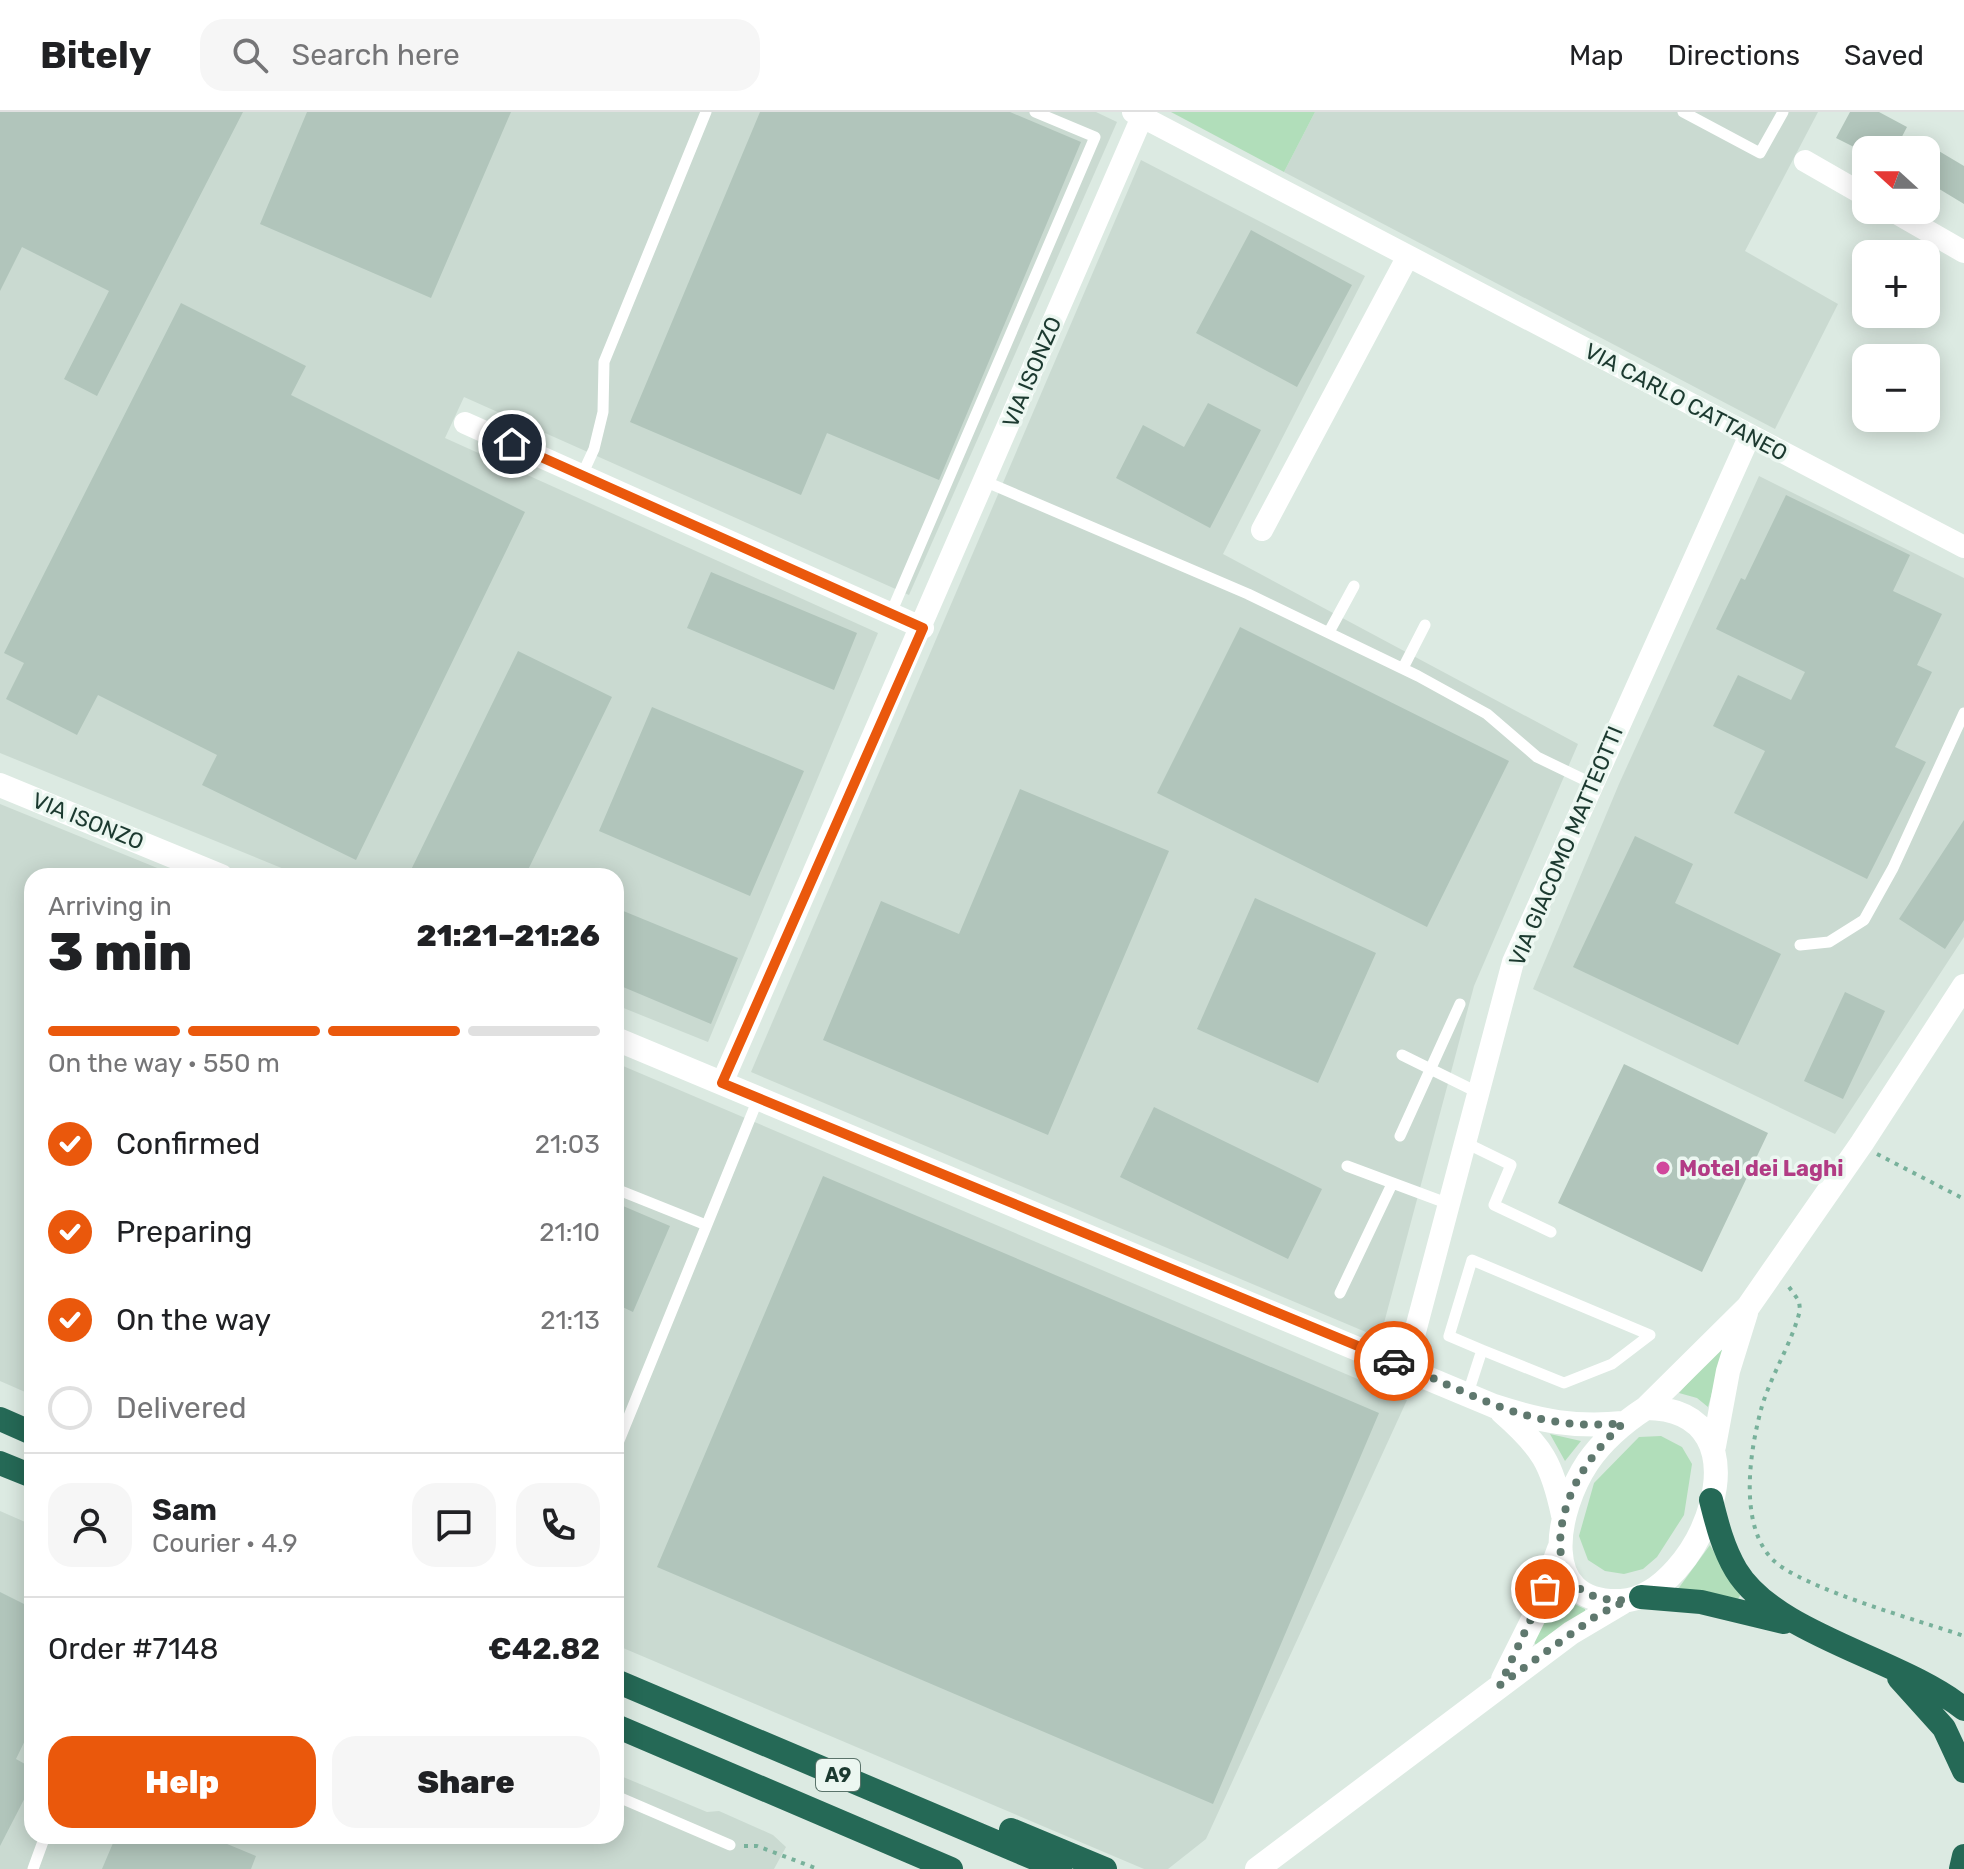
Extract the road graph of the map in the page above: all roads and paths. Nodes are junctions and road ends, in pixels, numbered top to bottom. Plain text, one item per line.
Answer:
1 (706, 112) edge
2 (1035, 112) edge
3 (1683, 112) edge
4 (1783, 112) edge
5 (1137, 114) edge
6 (1805, 161) dead end
7 (1852, 188) edge
8 (1915, 224) edge
9 (1964, 252) edge
10 (1408, 256) junction
11 (465, 423) dead end
12 (1750, 435) junction
13 (582, 475) junction
14 (984, 481) junction
15 (1262, 530) dead end
16 (1964, 547) edge
17 (1354, 586) dead end
18 (891, 613) junction
19 (1425, 625) dead end
20 (923, 628) junction
21 (1329, 632) junction
22 (1403, 668) junction
23 (1964, 713) edge
24 (1591, 783) junction
25 (0, 785) edge
26 (202, 868) edge
27 (1800, 945) dead end
28 (1964, 986) edge
29 (1460, 1004) dead end
30 (624, 1042) edge
31 (1402, 1055) dead end
32 (1431, 1070) junction
33 (722, 1083) junction
34 (1479, 1093) junction
35 (759, 1098) junction
36 (1400, 1136) dead end
37 (1466, 1143) junction
38 (1862, 1143) junction
39 (1347, 1166) dead end
40 (1392, 1184) junction
41 (624, 1192) edge
42 (1964, 1199) edge
43 (1449, 1204) junction
44 (706, 1225) junction
45 (1551, 1232) dead end
46 (1774, 1271) junction
47 (1340, 1293) dead end
48 (1748, 1307) junction
49 (1482, 1350) junction
50 (1406, 1366) junction
51 (1468, 1393) junction
52 (1494, 1406) junction
53 (1646, 1408) junction
54 (0, 1419) edge
55 (1623, 1423) junction
56 (624, 1428) edge
57 (24, 1430) edge
58 (1714, 1446) junction
59 (0, 1463) edge
60 (24, 1473) edge
61 (1711, 1500) junction
62 (1563, 1515) junction
63 (1559, 1549) junction
64 (1634, 1598) junction
65 (1811, 1629) junction
66 (1964, 1636) edge
67 (1880, 1660) junction
68 (1916, 1677) junction
69 (624, 1684) edge
70 (1500, 1685) junction
71 (1964, 1691) edge
72 (683, 1709) junction
73 (1964, 1709) edge
74 (624, 1729) edge
75 (1964, 1771) edge
76 (624, 1799) edge
77 (42, 1844) edge
78 (730, 1845) joint
79 (1964, 1856) edge
80 (33, 1869) edge
81 (818, 1869) edge
82 (951, 1869) edge
83 (1060, 1869) edge
84 (1105, 1869) edge
85 (1257, 1869) edge
86 (1961, 1869) edge

1 - 13 lane
2 - 18 lane
3 - 4 lane
5 - 10 street, VIA CARLO CATTANEO
5 - 14 street, VIA ISONZO
6 - 7 street
8 - 9 street
10 - 12 street, VIA CARLO CATTANEO
10 - 15 street
11 - 13 street
12 - 16 street, VIA CARLO CATTANEO
12 - 24 street, VIA GIACOMO MATTEOTTI
13 - 18 street
14 - 20 street, VIA ISONZO
14 - 21 lane
17 - 21 lane
18 - 20 street
19 - 22 lane
20 - 33 street, VIA ISONZO
21 - 22 lane
22 - 24 lane
23 - 27 lane
24 - 34 street, VIA GIACOMO MATTEOTTI
25 - 26 street, VIA ISONZO
28 - 38 street
29 - 32 lane
30 - 33 street
31 - 32 lane
32 - 34 lane
32 - 36 lane
33 - 35 street
34 - 37 street, VIA GIACOMO MATTEOTTI
35 - 44 lane
35 - 50 street
37 - 43 street, VIA GIACOMO MATTEOTTI
37 - 45 lane
38 - 42 path
38 - 46 street
39 - 40 lane
40 - 43 lane
40 - 47 lane
41 - 44 lane
43 - 50 street, VIA GIACOMO MATTEOTTI
44 - 56 lane
46 - 48 street
46 - 66 path
48 - 53 street
48 - 58 street
49 - 49 lane
49 - 51 lane
50 - 51 street
51 - 52 street
52 - 55 street
52 - 62 street
53 - 55 street
53 - 58 street
54 - 57 highway
55 - 62 street
58 - 61 street
59 - 60 highway
61 - 64 street
61 - 65 highway
62 - 63 street
63 - 64 street
63 - 70 street
64 - 65 highway
64 - 70 street
65 - 67 highway
67 - 68 highway
67 - 75 highway
68 - 71 highway
68 - 73 highway
69 - 72 highway, A9
70 - 85 street
72 - 83 highway, A9
72 - 84 highway
74 - 82 highway, A9
76 - 78 lane
77 - 80 lane
78 - 81 path
79 - 86 highway

